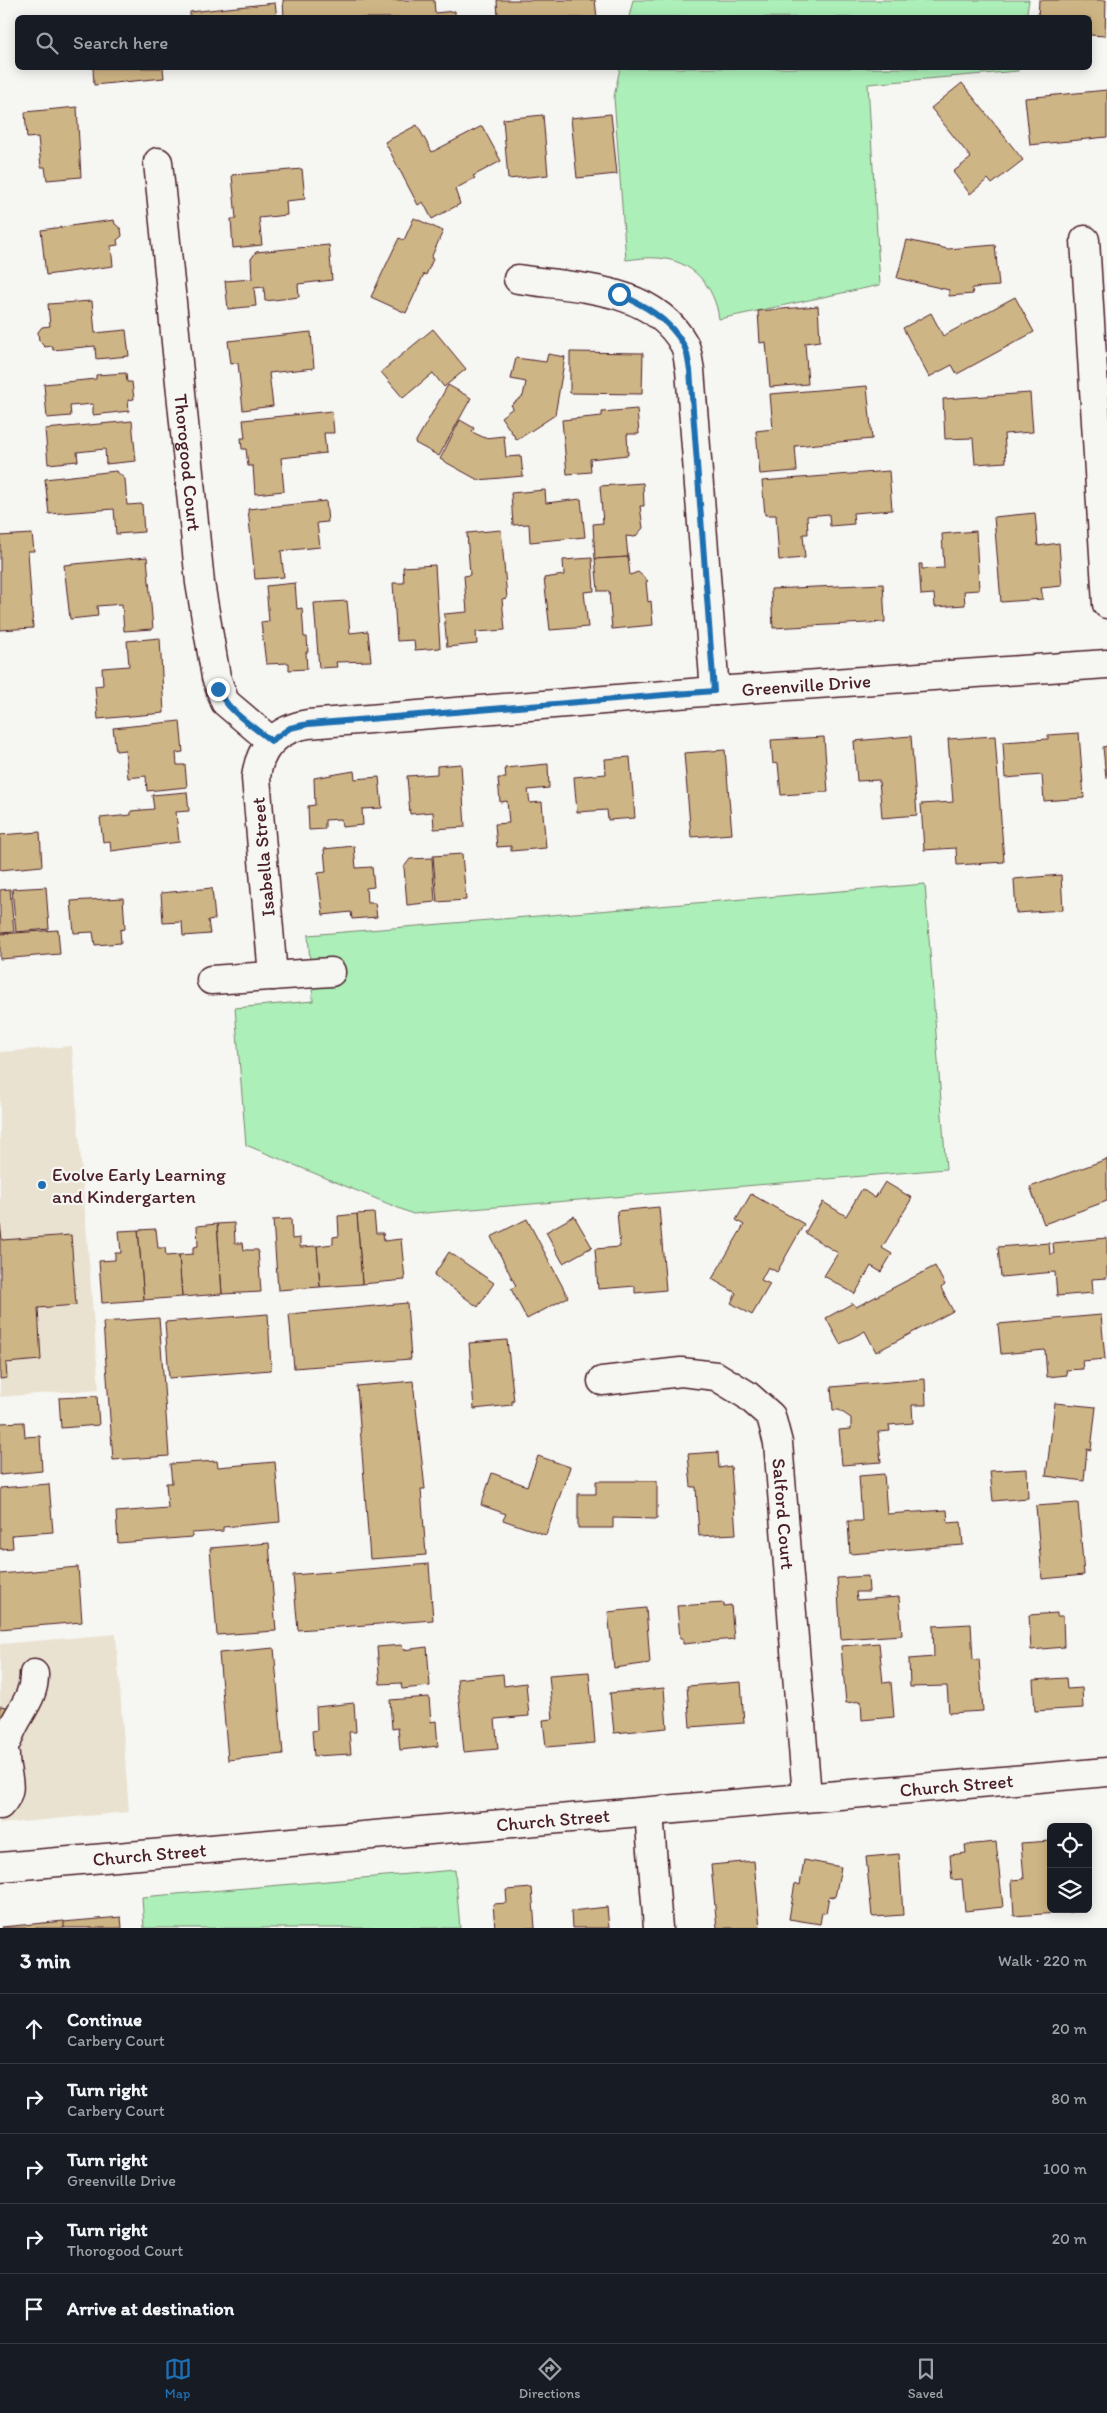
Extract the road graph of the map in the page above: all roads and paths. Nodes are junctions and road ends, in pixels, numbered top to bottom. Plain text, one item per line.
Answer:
1 (158, 162) dead end
2 (1085, 240) dead end
3 (518, 280) dead end
4 (1107, 604) edge
5 (1107, 664) edge
6 (714, 691) junction
7 (271, 741) junction
8 (331, 972) dead end
9 (273, 976) junction
10 (211, 980) dead end
11 (602, 1381) dead end
12 (34, 1674) dead end
13 (1107, 1772) edge
14 (807, 1796) junction
15 (0, 1805) edge
16 (649, 1812) junction
17 (0, 1867) edge
18 (658, 1928) edge

1 - 7 street, Thorogood Court
2 - 4 street
3 - 6 street
5 - 6 street, Greenville Drive
6 - 7 street, Greenville Drive
7 - 9 street, Isabella Street
8 - 9 street
9 - 10 street
11 - 14 street, Salford Court
12 - 15 street
13 - 14 street, Church Street
14 - 16 street, Church Street
16 - 17 street, Church Street
16 - 18 street

